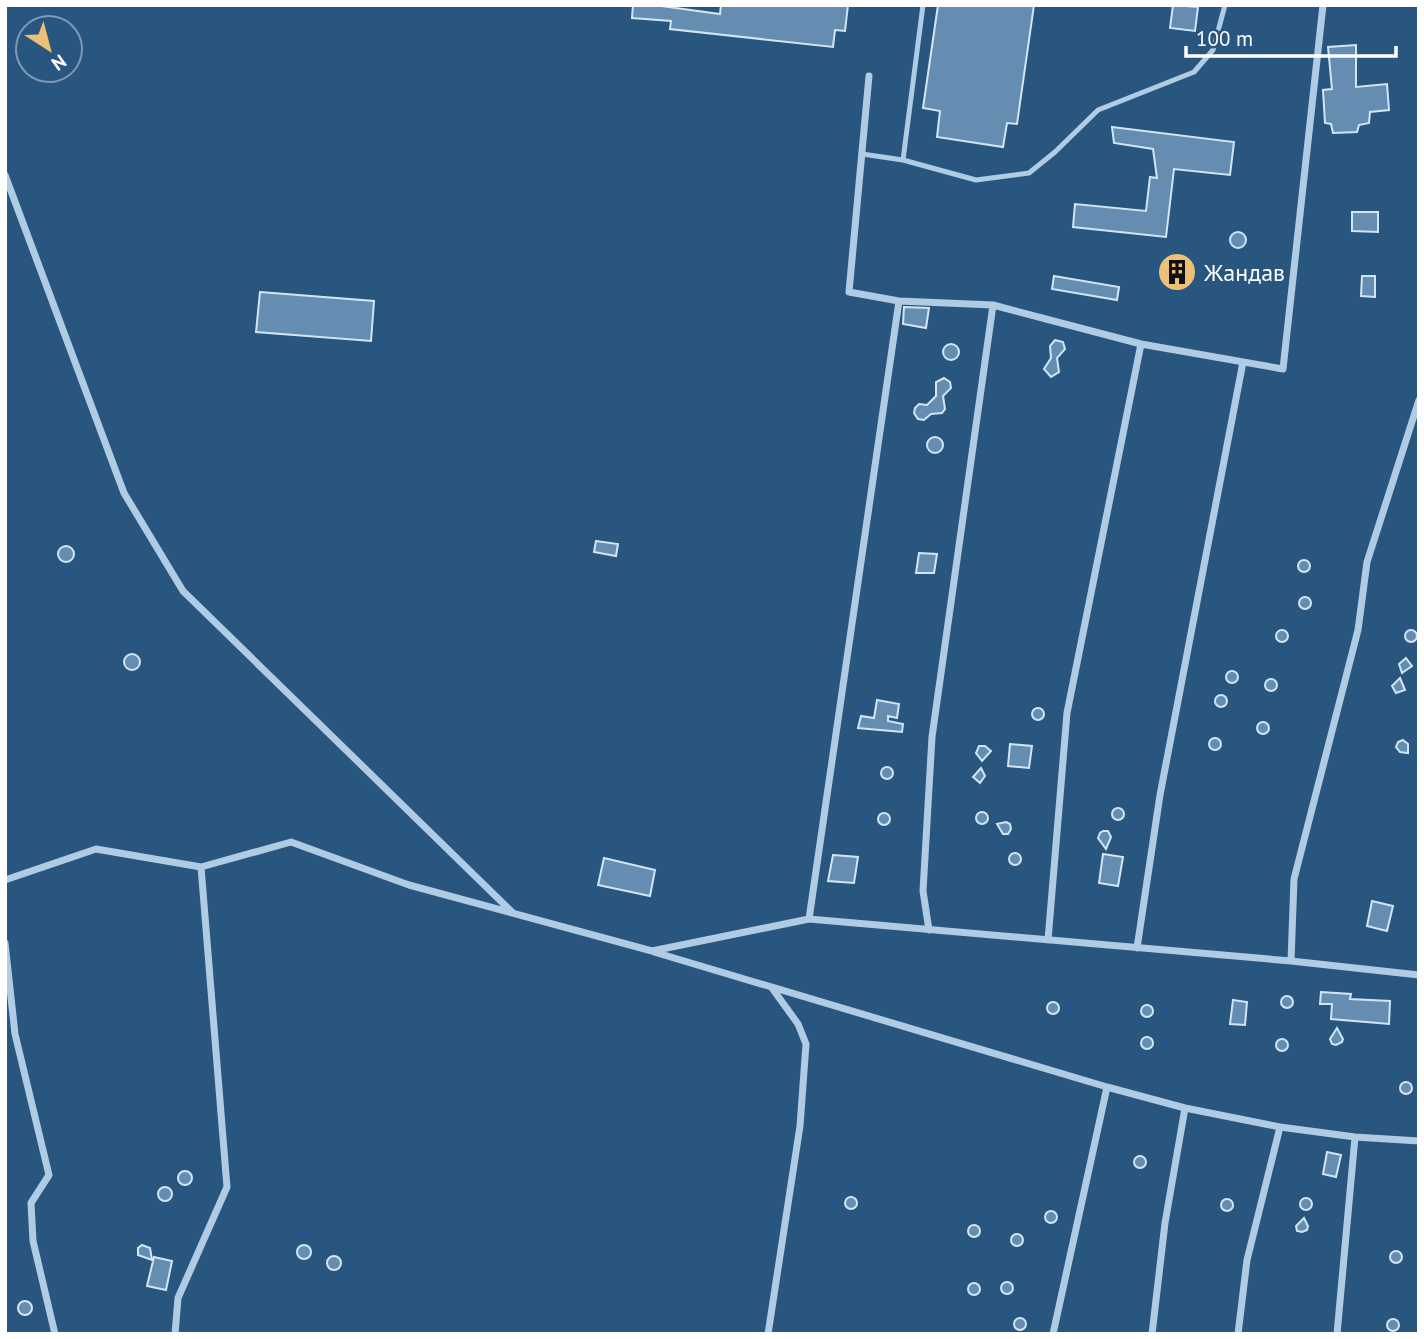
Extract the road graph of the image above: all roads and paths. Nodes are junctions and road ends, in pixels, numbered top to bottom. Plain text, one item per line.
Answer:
1 (923, 5) edge
2 (1225, 5) edge
3 (1323, 5) edge
4 (869, 76) dead end
5 (862, 154) junction
6 (903, 160) junction
7 (5, 176) edge
8 (900, 300) junction
9 (993, 305) junction
10 (1141, 344) junction
11 (1243, 362) junction
12 (1419, 400) edge
13 (201, 867) junction
14 (5, 880) edge
15 (514, 914) junction
16 (809, 919) junction
17 (929, 930) junction
18 (1048, 940) junction
19 (5, 943) edge
20 (1137, 948) junction
21 (652, 951) junction
22 (1292, 961) junction
23 (1419, 975) edge
24 (772, 987) junction
25 (1107, 1087) junction
26 (1185, 1108) junction
27 (1280, 1127) junction
28 (1355, 1137) junction
29 (1419, 1141) edge
30 (55, 1334) edge
31 (175, 1334) edge
32 (768, 1334) edge
33 (1053, 1334) edge
34 (1152, 1334) edge
35 (1238, 1334) edge
36 (1338, 1334) edge

1 - 6 lane
2 - 6 lane
3 - 11 street
4 - 5 street
5 - 6 lane
5 - 8 street
7 - 15 street
8 - 9 street
8 - 16 street
9 - 10 street
9 - 17 street
10 - 11 street
10 - 18 street
11 - 20 street
12 - 22 street
13 - 14 street
13 - 15 street
13 - 31 street
15 - 21 street
16 - 17 street
16 - 21 street
17 - 18 street
18 - 20 street
19 - 30 street
20 - 22 street
21 - 24 street
22 - 23 street
24 - 25 street
24 - 32 street
25 - 26 street
25 - 33 street
26 - 27 street
26 - 34 street
27 - 28 street
27 - 35 street
28 - 29 street
28 - 36 street

